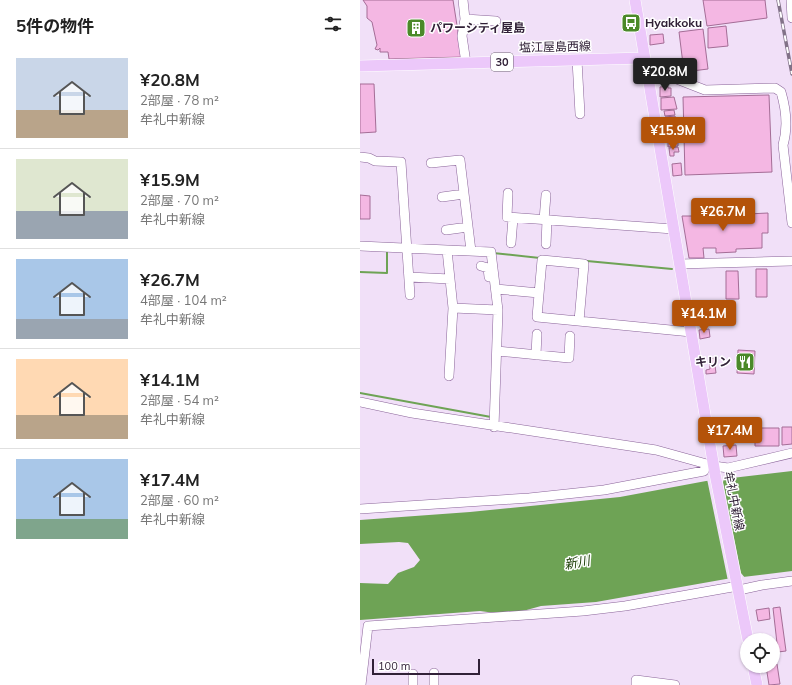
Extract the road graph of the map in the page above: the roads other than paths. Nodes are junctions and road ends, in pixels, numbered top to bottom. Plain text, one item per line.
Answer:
1 (463, 0) edge
2 (635, 0) edge
3 (791, 0) edge
4 (792, 18) edge
5 (465, 20) junction
6 (496, 21) dead end
7 (577, 60) junction
8 (645, 62) junction
9 (466, 63) junction
10 (360, 66) edge
11 (580, 114) dead end
12 (360, 157) edge
13 (431, 163) dead end
14 (508, 193) dead end
15 (464, 194) junction
16 (546, 196) dead end
17 (442, 197) dead end
18 (513, 218) junction
19 (546, 220) junction
20 (792, 223) edge
21 (468, 227) junction
22 (673, 229) junction
23 (446, 230) dead end
24 (511, 243) dead end
25 (546, 244) dead end
26 (360, 246) edge
27 (407, 248) junction
28 (446, 250) junction
29 (471, 251) junction
30 (792, 261) edge
31 (679, 264) junction
32 (481, 266) dead end
33 (409, 277) junction
34 (450, 279) junction
35 (496, 289) junction
36 (540, 293) junction
37 (410, 295) dead end
38 (453, 308) junction
39 (495, 312) junction
40 (579, 321) junction
41 (691, 332) junction
42 (537, 334) dead end
43 (570, 336) dead end
44 (497, 351) junction
45 (536, 355) junction
46 (449, 376) dead end
47 (360, 402) edge
48 (494, 427) junction
49 (792, 453) edge
50 (712, 468) junction
51 (360, 509) edge
52 (792, 581) edge
53 (738, 586) junction
54 (364, 626) edge
55 (747, 633) edge
56 (434, 673) dead end
57 (755, 673) edge
58 (413, 674) dead end
59 (361, 685) edge
60 (413, 685) edge
61 (434, 685) edge
62 (636, 685) edge
63 (675, 685) edge
64 (757, 685) edge

1 - 5 street
2 - 8 main road
3 - 4 street
5 - 6 street
5 - 9 street
7 - 8 main road, 塩江屋島西線 / 30
7 - 9 main road, 塩江屋島西線 / 30
7 - 11 street
8 - 20 street
8 - 22 main road, 牟礼中新線
9 - 10 main road, 塩江屋島西線 / 30
12 - 27 street
13 - 15 street
14 - 18 street
15 - 17 street
15 - 21 street
16 - 19 street
18 - 19 street
18 - 24 street
19 - 22 street
19 - 25 street
21 - 23 street
21 - 29 street
22 - 31 main road, 牟礼中新線
26 - 27 street
27 - 28 street
27 - 33 street
28 - 29 street
28 - 34 street
29 - 35 street
30 - 31 street
31 - 41 main road, 牟礼中新線
32 - 39 street
33 - 34 street
33 - 37 street
34 - 38 street
35 - 36 street
35 - 39 street
36 - 40 street
36 - 40 street
38 - 39 street
38 - 46 street
39 - 44 street
40 - 41 street
41 - 50 main road, 牟礼中新線
42 - 45 street
43 - 45 street
44 - 45 street
44 - 48 street
47 - 48 street
48 - 50 street
49 - 50 street
50 - 51 street
50 - 53 main road, 牟礼中新線
52 - 53 street
53 - 54 street
53 - 55 main road, 牟礼中新線
54 - 59 street
56 - 61 street
57 - 64 main road
58 - 60 street
62 - 63 street

